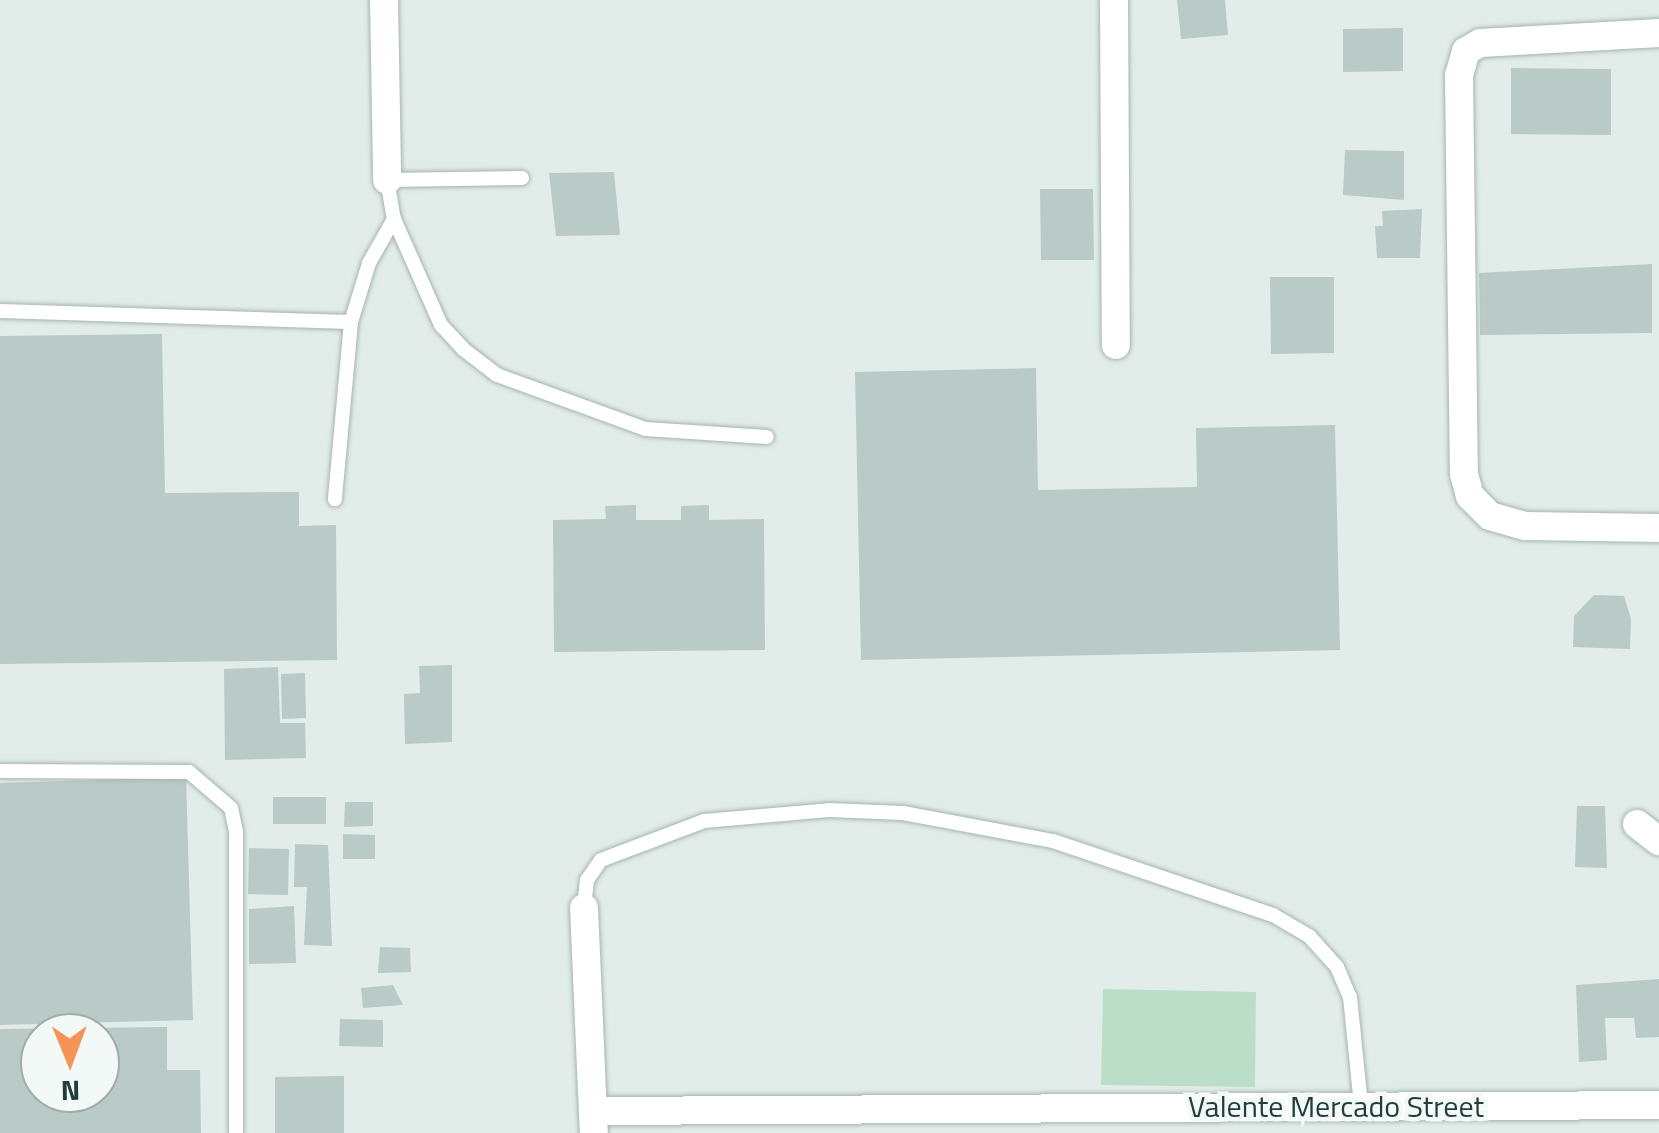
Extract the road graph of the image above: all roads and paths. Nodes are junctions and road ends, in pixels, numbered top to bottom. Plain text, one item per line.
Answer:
1 (384, 0) edge
2 (1114, 0) edge
3 (1659, 33) edge
4 (522, 178) dead end
5 (387, 180) junction
6 (394, 220) junction
7 (0, 311) edge
8 (351, 322) junction
9 (1116, 345) dead end
10 (767, 437) dead end
11 (335, 499) dead end
12 (1659, 528) edge
13 (0, 771) edge
14 (584, 908) joint
15 (1361, 1105) junction
16 (1659, 1105) edge
17 (594, 1122) edge
18 (664, 1122) edge
19 (236, 1133) edge

1 - 5 street
2 - 9 street
3 - 12 street
4 - 5 lane
5 - 6 lane
6 - 8 lane
6 - 10 lane
7 - 8 lane
8 - 11 lane
13 - 19 lane
14 - 15 lane
14 - 17 street
15 - 16 street, Valente Mercado Street
15 - 18 street, Valente Mercado Street
17 - 18 street, Valente Mercado Street

